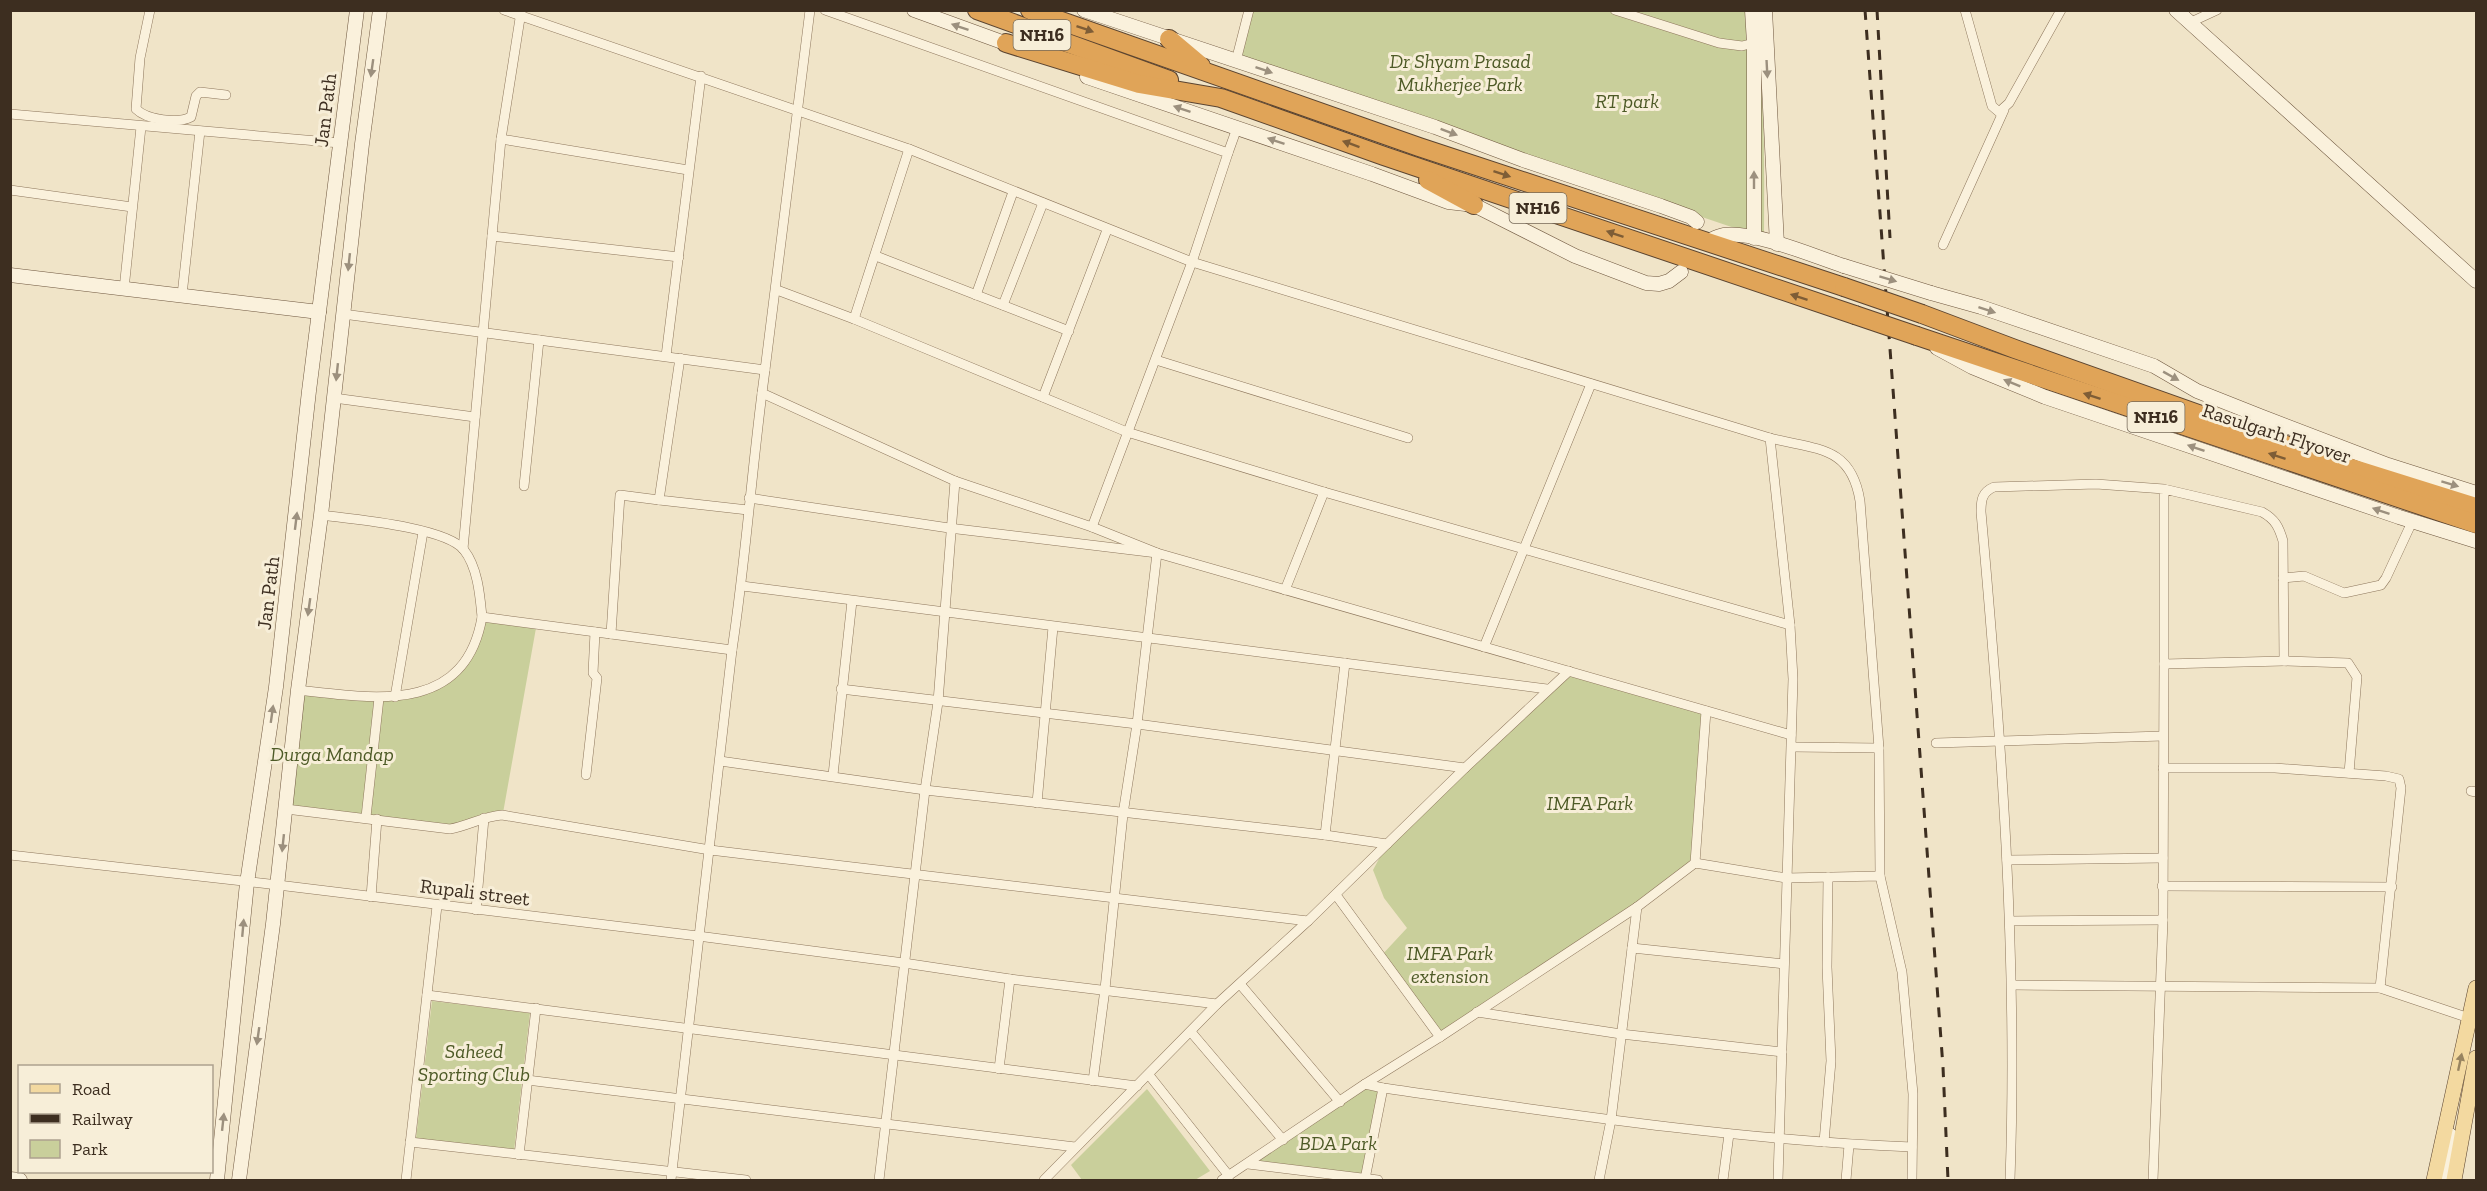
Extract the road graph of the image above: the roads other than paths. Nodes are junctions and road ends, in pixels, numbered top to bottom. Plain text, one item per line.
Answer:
1 (150, 10) edge
2 (357, 10) edge
3 (380, 10) edge
4 (504, 10) edge
5 (810, 10) edge
6 (825, 10) edge
7 (914, 10) edge
8 (977, 10) edge
9 (1030, 10) edge
10 (1084, 10) edge
11 (1250, 10) edge
12 (1614, 10) edge
13 (1752, 10) edge
14 (1764, 10) edge
15 (1965, 10) edge
16 (2061, 10) edge
17 (2176, 10) edge
18 (2217, 10) edge
19 (520, 13) edge
20 (2191, 22) junction
21 (1169, 39) junction
22 (1006, 43) junction
23 (1754, 44) junction
24 (1236, 61) junction
25 (1209, 73) junction
26 (701, 76) junction
27 (226, 95) dead end
28 (1221, 98) junction
29 (797, 110) junction
30 (2004, 110) junction
31 (10, 114) edge
32 (141, 126) junction
33 (1237, 128) junction
34 (200, 131) junction
35 (501, 139) junction
36 (340, 143) junction
37 (909, 149) junction
38 (1228, 153) junction
39 (1384, 156) junction
40 (688, 170) junction
41 (10, 190) edge
42 (1013, 192) junction
43 (1043, 203) junction
44 (1474, 205) junction
45 (132, 207) junction
46 (1697, 222) dead end
47 (1107, 230) junction
48 (492, 236) junction
49 (1754, 238) junction
50 (1706, 242) junction
51 (1777, 244) junction
52 (1943, 245) dead end
53 (876, 256) junction
54 (679, 258) junction
55 (1192, 262) junction
56 (1681, 272) dead end
57 (10, 275) edge
58 (2476, 281) edge
59 (124, 289) junction
60 (777, 290) junction
61 (976, 295) junction
62 (183, 296) junction
63 (1003, 305) junction
64 (319, 312) junction
65 (343, 314) junction
66 (854, 319) junction
67 (1069, 330) junction
68 (483, 332) junction
69 (1922, 338) junction
70 (539, 340) junction
71 (666, 356) junction
72 (680, 358) junction
73 (1156, 360) junction
74 (765, 370) junction
75 (1591, 384) junction
76 (762, 393) junction
77 (1043, 397) junction
78 (334, 398) junction
79 (475, 417) junction
80 (1127, 432) junction
81 (1408, 438) dead end
82 (1770, 438) junction
83 (954, 480) junction
84 (524, 486) dead end
85 (2164, 489) junction
86 (1324, 492) junction
87 (2476, 493) edge
88 (749, 498) junction
89 (659, 500) junction
90 (2476, 507) edge
91 (748, 510) junction
92 (321, 515) junction
93 (2412, 522) junction
94 (2476, 524) edge
95 (1092, 527) junction
96 (949, 528) junction
97 (423, 532) junction
98 (2476, 541) edge
99 (1523, 547) junction
100 (463, 549) junction
101 (1157, 553) junction
102 (2283, 578) junction
103 (742, 586) junction
104 (1285, 590) junction
105 (852, 601) junction
106 (946, 614) junction
107 (483, 617) junction
108 (1790, 625) junction
109 (1053, 627) junction
110 (595, 632) junction
111 (611, 634) junction
112 (1148, 637) junction
113 (1484, 647) junction
114 (732, 650) junction
115 (2284, 661) junction
116 (1345, 663) junction
117 (2164, 664) junction
118 (1569, 671) junction
119 (841, 689) junction
120 (1547, 689) junction
121 (298, 690) junction
122 (395, 697) junction
123 (379, 698) junction
124 (938, 702) junction
125 (1706, 711) junction
126 (1044, 714) junction
127 (1137, 724) junction
128 (1791, 735) junction
129 (2163, 736) junction
130 (2000, 740) junction
131 (1936, 743) dead end
132 (1792, 747) junction
133 (1879, 748) junction
134 (1334, 750) junction
135 (720, 761) junction
136 (1465, 768) junction
137 (2163, 768) junction
138 (2349, 773) junction
139 (586, 775) dead end
140 (833, 775) junction
141 (925, 790) junction
142 (1037, 803) junction
143 (286, 809) junction
144 (1123, 814) junction
145 (366, 817) junction
146 (484, 818) junction
147 (377, 819) junction
148 (1325, 835) junction
149 (1387, 844) junction
150 (710, 850) junction
151 (10, 855) edge
152 (2163, 858) junction
153 (2007, 860) junction
154 (1695, 863) junction
155 (915, 876) junction
156 (1880, 876) junction
157 (1828, 877) junction
158 (1786, 878) junction
159 (247, 883) junction
160 (278, 885) junction
161 (2162, 886) junction
162 (2392, 887) junction
163 (1336, 895) junction
164 (371, 897) junction
165 (1115, 899) junction
166 (437, 906) junction
167 (1637, 907) junction
168 (476, 910) junction
169 (2163, 920) junction
170 (1308, 921) junction
171 (2010, 921) junction
172 (698, 936) junction
173 (1632, 948) junction
174 (904, 963) junction
175 (1784, 964) junction
176 (1010, 979) junction
177 (1240, 984) junction
178 (2012, 985) junction
179 (2160, 987) junction
180 (2380, 988) junction
181 (2476, 988) edge
182 (1105, 989) junction
183 (427, 995) junction
184 (1217, 1004) junction
185 (536, 1008) junction
186 (1477, 1012) junction
187 (2473, 1019) edge
188 (689, 1027) junction
189 (1191, 1032) junction
190 (1622, 1034) junction
191 (1440, 1037) junction
192 (1782, 1052) junction
193 (894, 1054) junction
194 (2476, 1058) edge
195 (999, 1069) junction
196 (1149, 1075) junction
197 (527, 1080) junction
198 (1093, 1081) junction
199 (1365, 1084) junction
200 (1137, 1086) junction
201 (2455, 1086) junction
202 (1383, 1089) junction
203 (681, 1099) junction
204 (1340, 1102) junction
205 (1611, 1120) junction
206 (884, 1124) junction
207 (1729, 1134) junction
208 (1779, 1138) junction
209 (1283, 1140) junction
210 (410, 1142) junction
211 (1824, 1142) junction
212 (1849, 1145) junction
213 (1075, 1147) junction
214 (1912, 1147) junction
215 (519, 1155) junction
216 (1248, 1164) junction
217 (671, 1176) edge
218 (1318, 1177) edge
219 (1226, 1178) edge
220 (10, 1179) edge
221 (1365, 1179) junction
222 (20, 1180) edge
223 (217, 1180) edge
224 (240, 1180) edge
225 (406, 1180) edge
226 (746, 1180) edge
227 (879, 1180) edge
228 (1044, 1180) edge
229 (1378, 1180) edge
230 (1599, 1180) edge
231 (1723, 1180) edge
232 (1778, 1180) edge
233 (1846, 1180) edge
234 (1912, 1180) edge
235 (2010, 1180) edge
236 (2153, 1180) edge
237 (2434, 1180) edge
238 (2443, 1180) edge
239 (2454, 1180) edge

1 - 27 street
2 - 36 street, Jan Path
3 -> 65 street, Jan Path
4 - 19 street
5 - 29 street
6 - 38 street
22 -> 7 street
8 - 28 highway, NH16
9 -> 25 highway, NH16
10 - 21 street
11 - 24 street
12 - 23 street
13 - 23 street
14 -> 51 street
15 - 30 street
16 - 30 street
17 - 20 street
18 - 20 street
19 - 26 street
19 - 35 street
20 - 58 street
21 - 24 street
21 - 25 highway
22 - 28 highway
33 -> 22 street
49 -> 23 street
24 -> 46 street
25 -> 50 highway, NH16
26 - 29 street
26 - 40 street
39 -> 28 highway, NH16
29 - 37 street
29 - 60 street
30 - 52 street
31 - 32 street
32 - 34 street
32 - 45 street
33 - 38 street
44 -> 33 street
34 - 36 street
34 - 62 street
35 - 40 street
35 - 48 street
36 - 64 street, Jan Path
37 - 42 street
37 - 53 street
38 - 55 street
39 - 44 highway
69 -> 39 highway, NH16, bridge
40 - 54 street
41 - 45 street
42 - 43 street
42 - 61 street
43 - 47 street
43 - 63 street
44 - 56 street
45 - 59 street
47 - 55 street
47 - 67 street
48 - 54 street
48 - 68 street
49 - 50 street
49 - 51 street
50 - 90 highway, Rasulgarh Flyover / NH16, bridge
51 -> 87 street, bridge
53 - 61 street
53 - 66 street
54 - 71 street
55 - 73 street
55 - 75 street
57 - 59 street
59 - 62 street
60 - 66 street
60 - 74 street
61 - 63 street
62 - 64 street
63 - 67 street
159 -> 64 street, Jan Path
65 - 68 street
65 -> 78 street, Jan Path
66 - 77 street
67 - 77 street
68 - 70 street
68 - 79 street
93 -> 69 street
94 -> 69 highway, Rasulgarh Flyover / NH16
70 - 71 street
70 - 84 street
71 - 72 street
72 - 74 street
72 - 89 street
73 - 80 street
73 - 81 street
74 - 76 street
75 - 82 street
75 - 99 street
76 - 83 street
76 - 88 street
77 - 80 street
78 - 79 street
78 - 92 street, Jan Path
79 - 100 street
80 - 86 street
80 - 95 street
82 - 108 street
82 - 133 street
83 - 95 street
83 - 96 street
85 - 102 street
85 - 117 street
85 - 130 street
86 - 99 street
86 - 104 street
88 - 91 street
88 - 96 street
89 - 91 street
89 - 111 street
91 - 103 street
92 - 97 street
92 -> 121 street, Jan Path
93 - 98 street
93 - 102 street
95 - 101 street
96 - 101 street
96 - 106 street
97 - 100 street
97 - 122 street
99 - 108 street
99 - 113 street
100 - 107 street
101 - 104 street
101 - 112 street
102 - 115 street
103 - 105 street
103 - 114 street
104 - 113 street
105 - 106 street
105 - 119 street
106 - 109 street
106 - 124 street
107 - 110 street
107 - 122 street
108 - 128 street
109 - 112 street
109 - 126 street
110 - 111 street
110 - 139 street
111 - 114 street
112 - 116 street
112 - 127 street
113 - 118 street
114 - 135 street
115 - 117 street
115 - 138 street
116 - 120 street
116 - 134 street
117 - 129 street
118 - 120 street
118 - 125 street
119 - 124 street
119 - 140 street
120 - 136 street
121 - 123 street
121 - 143 street, Jan Path
122 - 123 street
123 - 145 street
124 - 126 street
124 - 141 street
125 - 128 street
125 - 154 street
126 - 127 street
126 - 142 street
127 - 134 street
127 - 144 street
128 - 132 street
129 - 130 street
129 - 137 street
130 - 131 street
130 - 153 street
132 - 133 street
132 - 158 street
133 - 156 street
134 - 136 street
134 - 148 street
135 - 140 street
135 - 150 street
136 - 149 street
137 - 138 street
137 - 152 street
138 - 162 street
140 - 141 street
141 - 142 street
141 - 155 street
142 - 144 street
143 - 145 street
143 -> 160 street, Jan Path
144 - 148 street
144 - 165 street
145 - 147 street
146 - 147 street
146 - 150 street
146 - 168 street
147 - 164 street
148 - 149 street
149 - 163 street
150 - 155 street
150 - 172 street
151 - 159 street, Rupali street
152 - 153 street
152 - 161 street
153 - 171 street
154 - 158 street
154 - 167 street
155 - 165 street
155 - 174 street
156 - 157 street
156 - 214 street
157 - 158 street
157 - 211 street
158 - 175 street
159 - 160 street, Rupali street
223 -> 159 street, Jan Path
160 - 164 street, Rupali street
160 -> 224 street, Jan Path
161 - 162 street
161 - 169 street
162 - 180 street
163 - 170 street
163 - 191 street
164 - 166 street, Rupali street
165 - 170 street
165 - 182 street
166 - 168 street, Rupali street
166 - 183 street
167 - 173 street
167 - 186 street
168 - 172 street, Rupali street
169 - 171 street
169 - 179 street
170 - 177 street
171 - 178 street
172 - 174 street, Rupali street
172 - 188 street
173 - 175 street
173 - 190 street
174 - 176 street, Rupali street
174 - 193 street
175 - 192 street
176 - 182 street, Rupali street
176 - 195 street
177 - 184 street
177 - 204 street
178 - 179 street
178 - 235 street
179 - 180 street
179 - 236 street
180 - 187 street
181 - 187 main road
182 - 184 street, Rupali street
182 - 198 street
183 - 185 street
183 - 210 street
184 - 189 street
185 - 188 street
185 - 197 street
186 - 190 street
186 - 191 street
201 -> 187 main road
188 - 193 street
188 - 203 street
189 - 196 street
189 - 209 street
190 - 192 street
190 - 205 street
191 - 199 street
192 - 208 street
193 - 195 street
193 - 206 street
194 - 239 main road
195 - 198 street
196 - 200 street
196 - 219 street
197 - 203 street
197 - 215 street
198 - 200 street
199 - 202 street
199 - 204 street
200 - 213 street
201 - 237 main road
201 - 238 street
202 - 205 street
202 - 221 street
203 - 206 street
203 - 217 street
204 - 209 street
205 - 207 street
205 - 230 street
206 - 213 street
206 - 227 street
207 - 208 street
207 - 231 street
208 - 211 street
208 - 232 street
209 - 216 street
210 - 215 street
210 - 225 street
211 - 212 street
212 - 214 street
212 - 233 street
213 - 228 street
214 - 234 street
215 - 217 street
216 - 218 street
216 - 219 street
217 - 226 street
218 - 221 street
220 - 222 street
221 - 229 street

